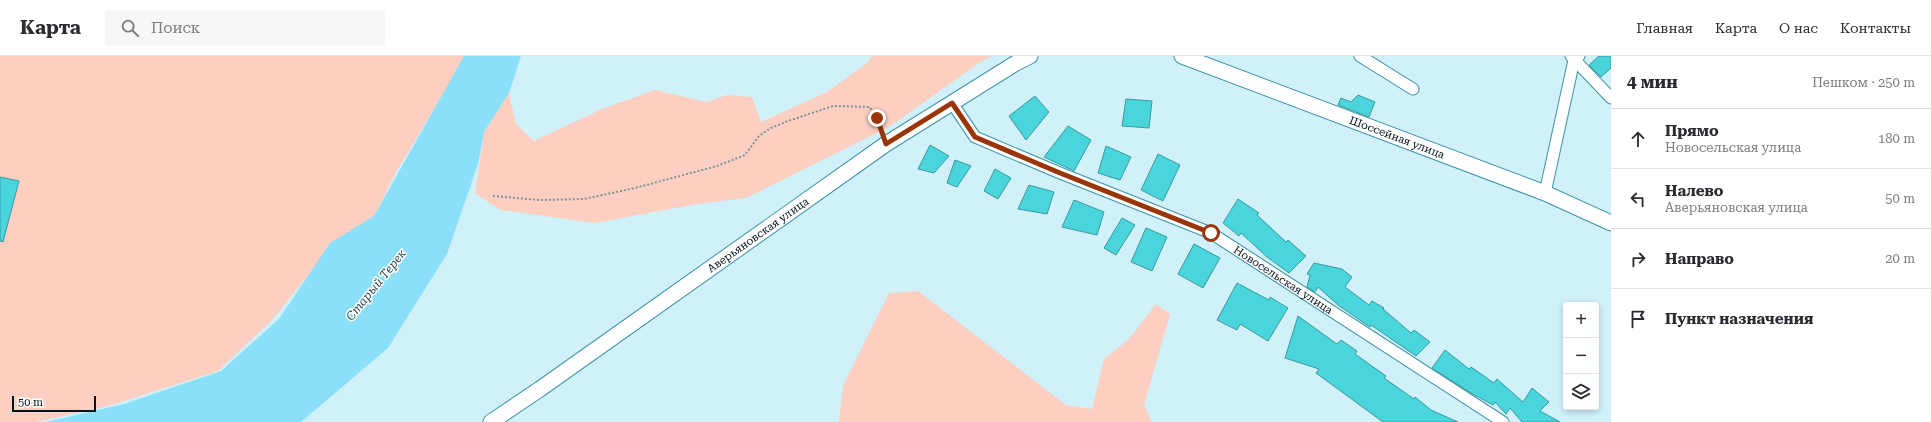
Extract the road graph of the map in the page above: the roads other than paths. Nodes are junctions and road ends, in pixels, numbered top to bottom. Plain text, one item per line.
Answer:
1 (1030, 56) edge
2 (1182, 56) edge
3 (1360, 56) edge
4 (1574, 57) edge
5 (1413, 89) dead end
6 (1611, 98) edge
7 (952, 103) junction
8 (1545, 192) junction
9 (1611, 223) edge
10 (491, 422) edge
11 (1503, 422) edge

1 - 7 street, Аверьяновская улица
2 - 8 street, Шоссейная улица
3 - 5 street
4 - 6 street
4 - 8 street
7 - 10 street, Аверьяновская улица
7 - 11 street, Новосельская улица
8 - 9 street, Шоссейная улица

